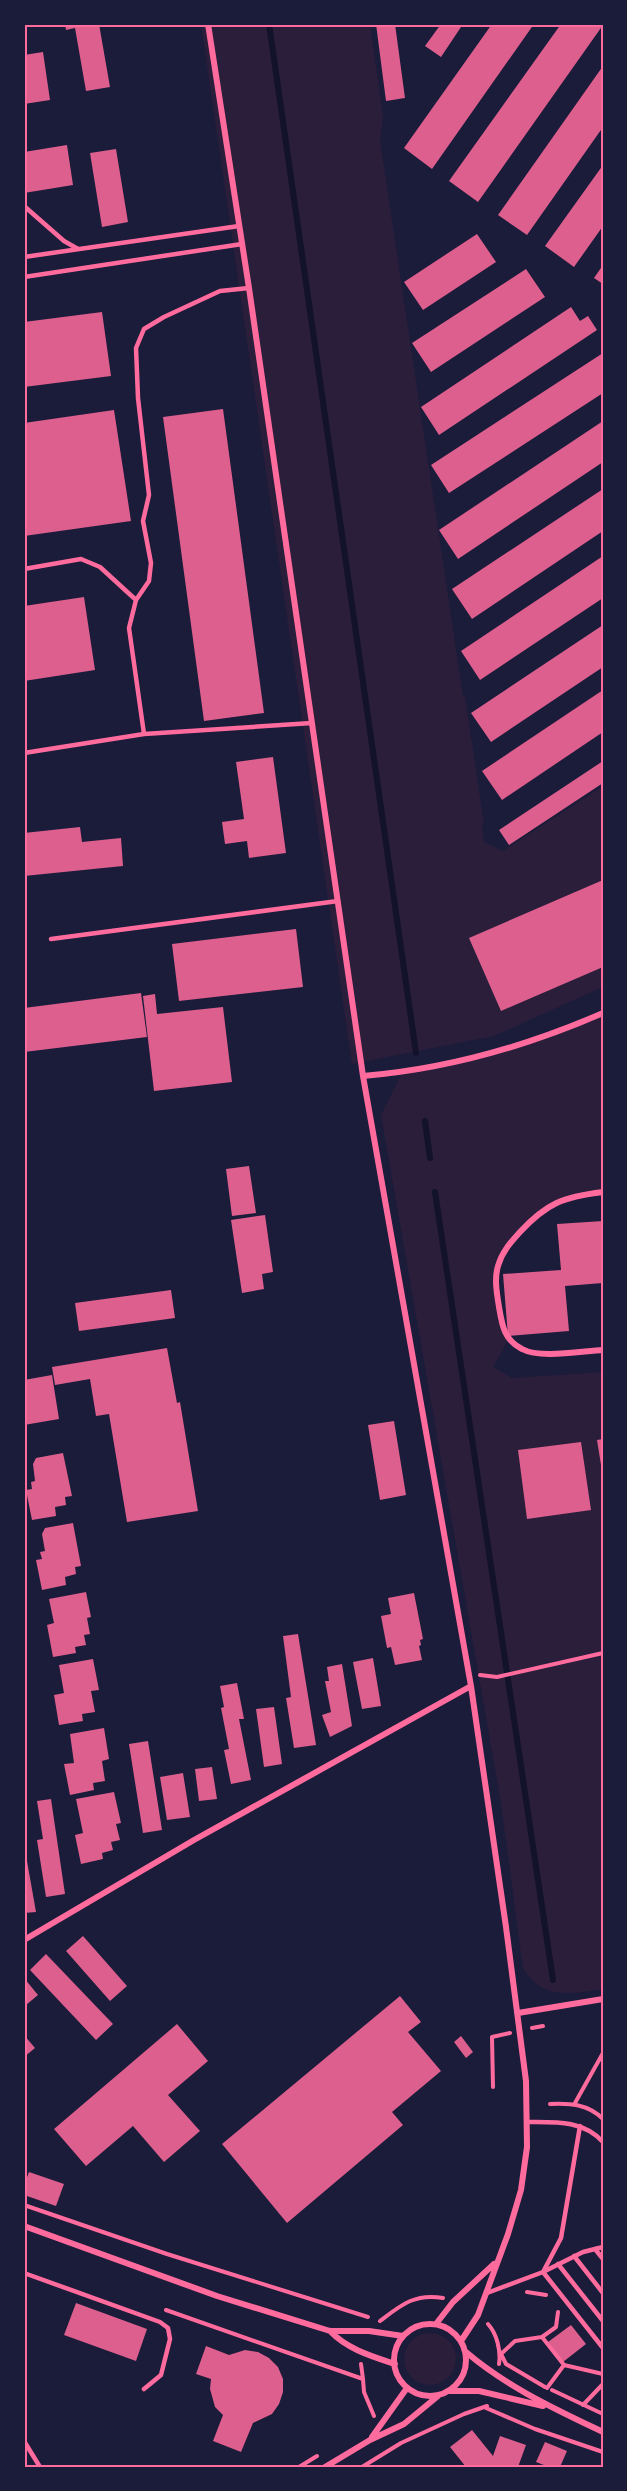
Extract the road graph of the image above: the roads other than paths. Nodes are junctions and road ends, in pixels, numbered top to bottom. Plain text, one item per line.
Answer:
1 (208, 24) edge
2 (24, 206) edge
3 (239, 226) junction
4 (242, 244) junction
5 (78, 249) junction
6 (24, 257) edge
7 (24, 277) edge
8 (249, 288) junction
9 (24, 569) edge
10 (136, 600) junction
11 (312, 723) junction
12 (144, 734) junction
13 (24, 753) edge
14 (338, 901) junction
15 (51, 939) dead end
16 (603, 1013) edge
17 (363, 1076) junction
18 (603, 1192) edge
19 (603, 1350) edge
20 (471, 1686) junction
21 (24, 1940) edge
22 (603, 1999) edge
23 (518, 2013) junction
24 (527, 2122) junction
25 (580, 2126) junction
26 (603, 2142) edge
27 (24, 2226) edge
28 (603, 2247) edge
29 (595, 2249) junction
30 (574, 2256) junction
31 (603, 2259) edge
32 (496, 2262) junction
33 (558, 2264) junction
34 (543, 2272) junction
35 (24, 2273) edge
36 (603, 2293) edge
37 (484, 2294) junction
38 (603, 2321) edge
39 (436, 2324) junction
40 (330, 2331) junction
41 (403, 2336) junction
42 (461, 2341) junction
43 (603, 2348) edge
44 (466, 2352) junction
45 (395, 2364) junction
46 (407, 2388) junction
47 (144, 2389) dead end
48 (450, 2391) junction
49 (438, 2396) junction
50 (549, 2407) junction
51 (603, 2431) edge
52 (370, 2440) junction
53 (24, 2441) edge
54 (40, 2467) edge
55 (325, 2467) edge

1 - 3 street
2 - 5 lane
3 - 4 street
3 - 5 lane
4 - 7 lane
4 - 8 street
5 - 6 lane
8 - 10 lane
8 - 11 street
9 - 10 lane
10 - 12 lane
11 - 12 lane
11 - 14 street
12 - 13 lane
14 - 15 lane
14 - 17 street
16 - 17 street
17 - 20 street
18 - 19 street
20 - 21 street
20 - 23 street
22 - 23 street
23 - 24 street
24 - 25 lane
24 - 32 street
25 - 26 lane
25 - 34 lane
27 - 40 street
28 - 29 lane
29 - 30 lane
29 - 31 lane
30 - 33 lane
30 - 36 lane
32 - 37 street
32 - 39 street
33 - 34 lane
33 - 38 lane
34 - 37 lane
34 - 43 lane
35 - 47 lane
37 - 42 street
39 - 41 street
39 - 42 street
40 - 41 street
40 - 45 street
41 - 45 street
42 - 44 street
44 - 48 street
44 - 50 street
45 - 46 street
46 - 49 street
46 - 52 street
48 - 49 street
48 - 50 street
49 - 52 street
50 - 51 street
52 - 55 street
53 - 54 lane

